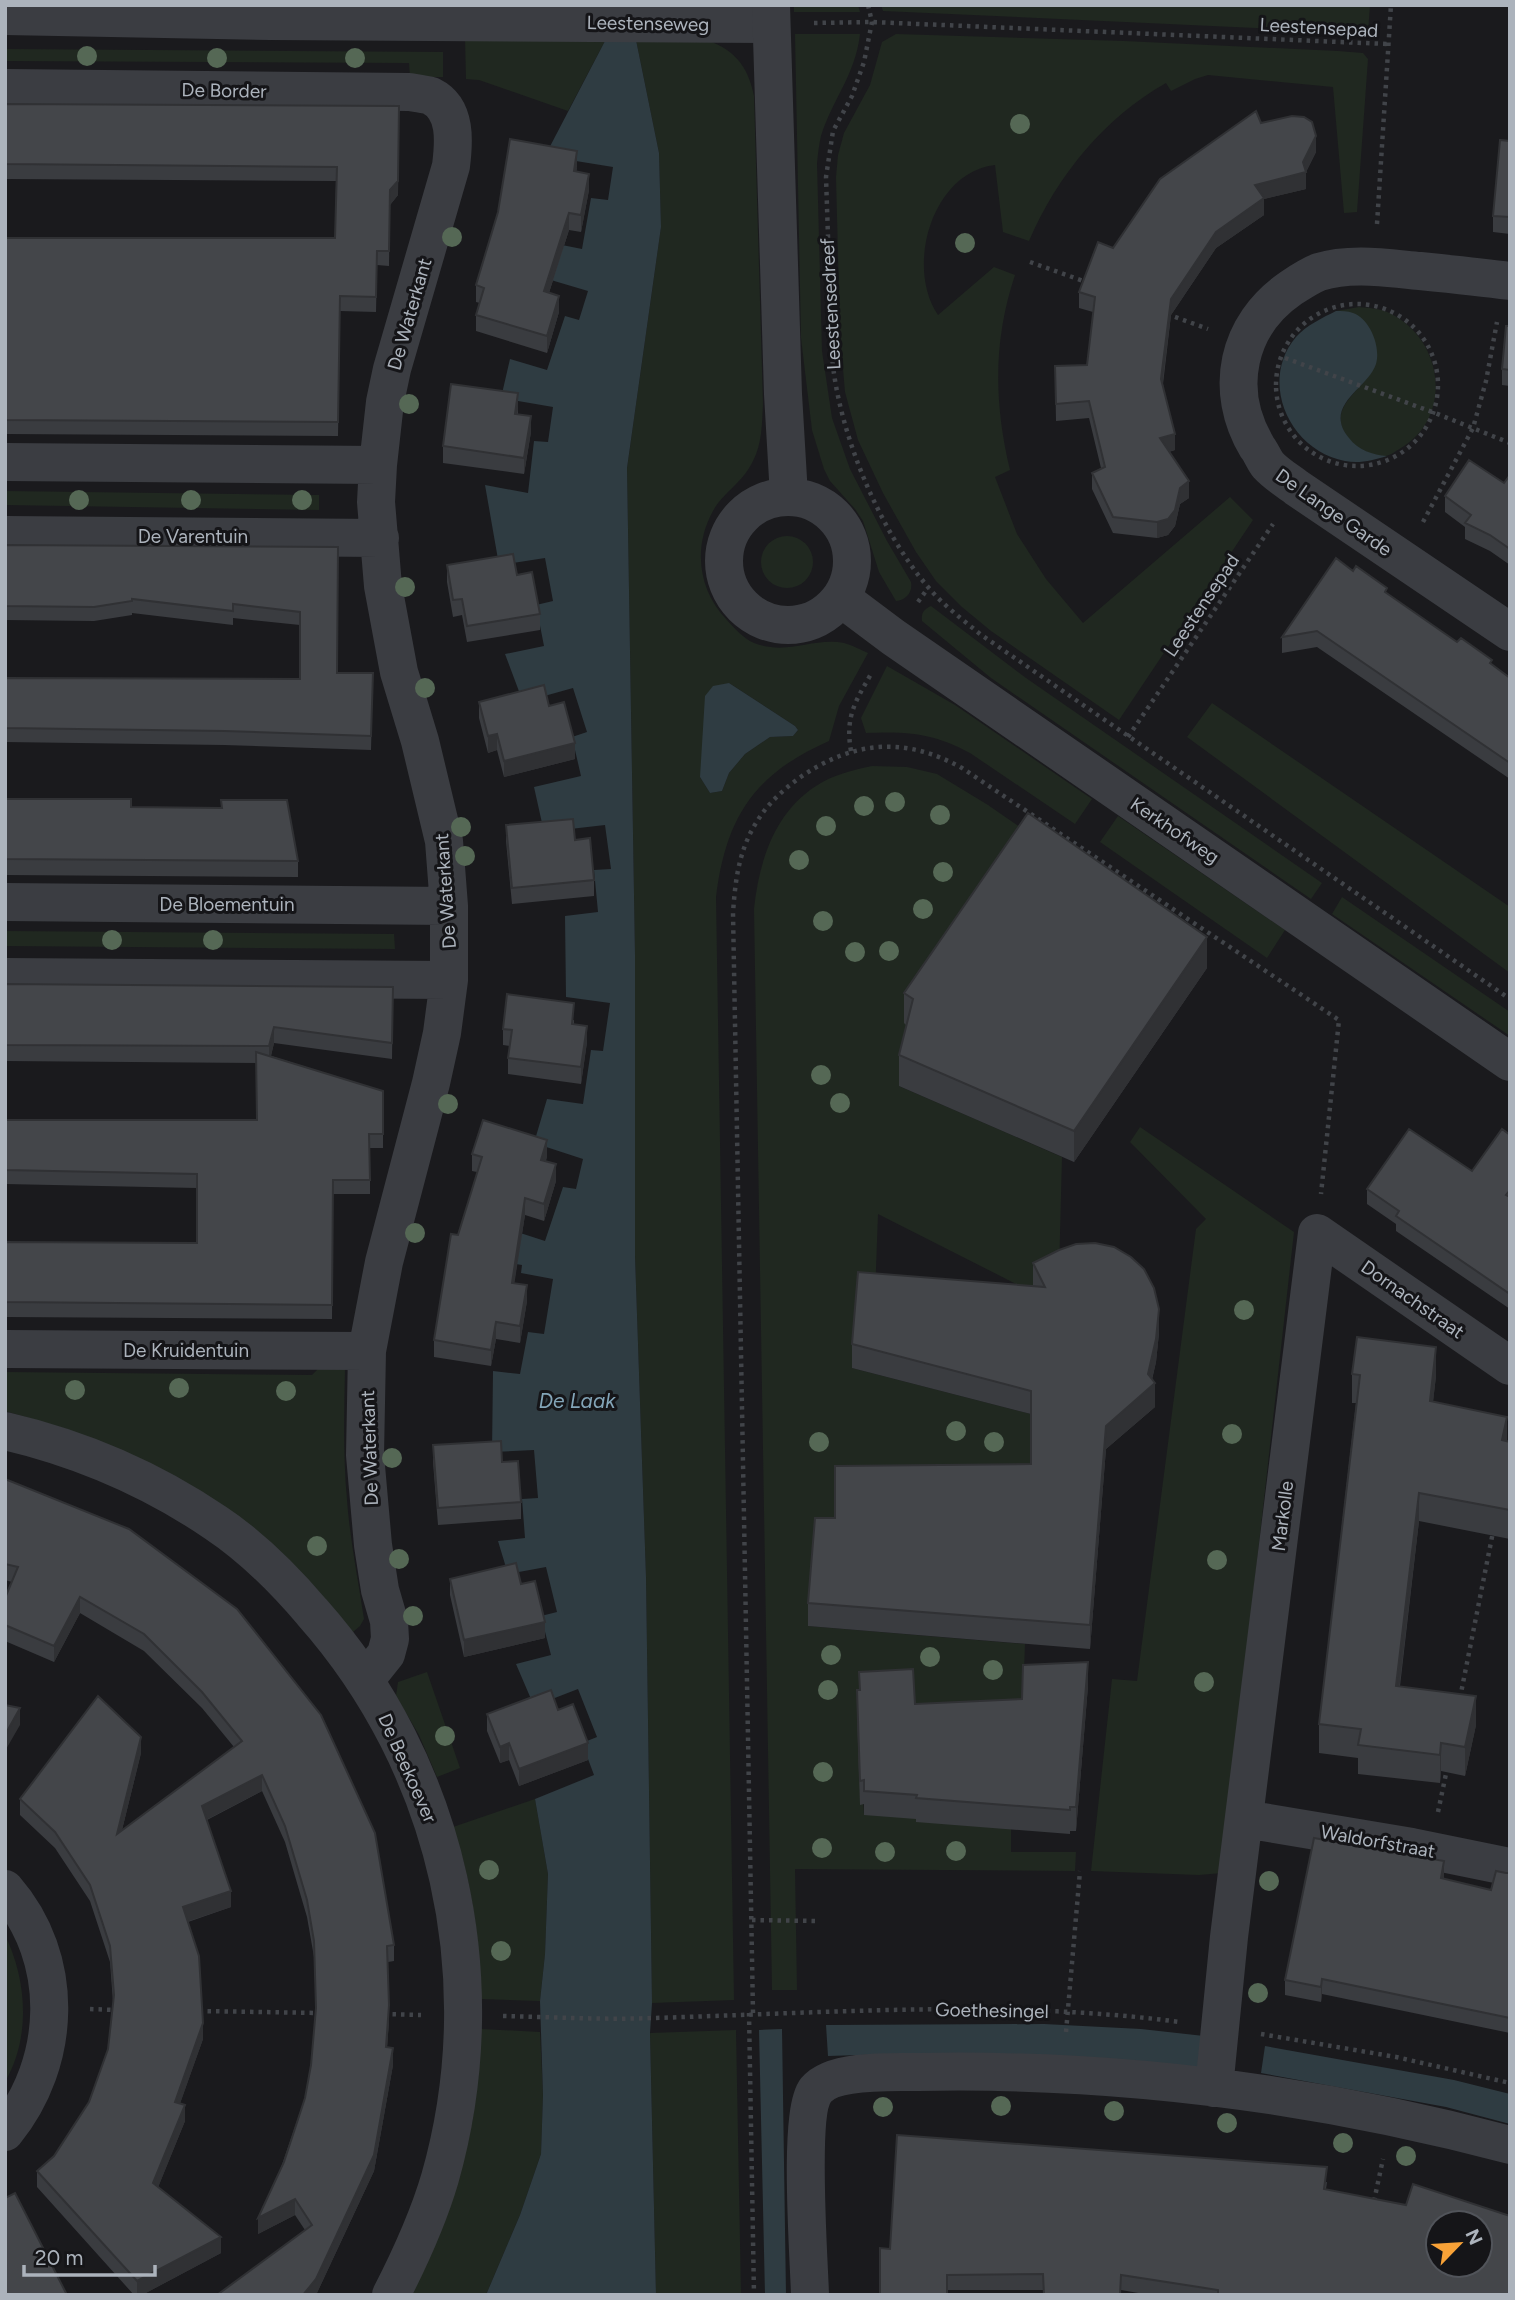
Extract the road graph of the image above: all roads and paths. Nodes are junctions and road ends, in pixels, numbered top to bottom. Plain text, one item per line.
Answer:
1 (869, 5) edge
2 (1391, 5) edge
3 (771, 15) edge
4 (5, 16) edge
5 (872, 22) junction
6 (1387, 44) junction
7 (5, 88) edge
8 (441, 104) joint
9 (1030, 262) dead end
10 (1375, 267) junction
11 (1506, 280) edge
12 (1096, 285) edge
13 (1167, 314) edge
14 (1262, 350) junction
15 (1435, 413) junction
16 (1472, 428) junction
17 (1509, 443) edge
18 (5, 462) edge
19 (378, 466) junction
20 (1297, 488) junction
21 (789, 496) junction
22 (5, 535) edge
23 (380, 538) junction
24 (1402, 559) junction
25 (841, 598) junction
26 (1510, 632) edge
27 (893, 636) junction
28 (1128, 737) junction
29 (851, 751) junction
30 (5, 902) edge
31 (449, 906) junction
32 (5, 977) edge
33 (449, 980) junction
34 (1510, 999) edge
35 (1510, 1062) edge
36 (1317, 1233) junction
37 (5, 1349) edge
38 (367, 1351) junction
39 (1510, 1366) edge
40 (5, 1431) edge
41 (1494, 1528) edge
42 (366, 1679) junction
43 (1460, 1703) edge
44 (1449, 1756) edge
45 (1245, 1819) junction
46 (1430, 1850) junction
47 (1510, 1867) edge
48 (1080, 1871) dead end
49 (5, 1889) edge
50 (751, 1920) junction
51 (815, 1921) dead end
52 (51, 2009) junction
53 (120, 2010) edge
54 (188, 2011) edge
55 (1068, 2011) junction
56 (326, 2013) edge
57 (751, 2013) junction
58 (381, 2014) edge
59 (463, 2015) junction
60 (539, 2017) dead end
61 (1066, 2025) dead end
62 (1220, 2027) junction
63 (1510, 2083) edge
64 (1214, 2088) junction
65 (1391, 2118) junction
66 (5, 2132) edge
67 (1510, 2146) edge
68 (1371, 2214) edge
69 (391, 2295) edge
70 (754, 2295) edge
71 (810, 2295) edge

1 - 5 path, Leestensedreef
2 - 6 path, Leestensepad
3 - 4 street, Leestenseweg
3 - 5 path
3 - 21 street
5 - 6 path, Leestensepad
5 - 28 path, Leestensedreef
6 - 10 path, Leestensepad
7 - 8 street, De Border
8 - 19 street, De Waterkant
9 - 12 path
10 - 11 street, De Lange Garde
10 - 14 street, De Lange Garde
11 - 16 path
13 - 14 path
14 - 15 path
14 - 15 path
14 - 15 path
14 - 20 street, De Lange Garde
15 - 16 path
16 - 17 path
16 - 24 path
18 - 19 street
19 - 23 street, De Waterkant
20 - 24 street, De Lange Garde
20 - 28 path, Leestensepad
21 - 25 street
21 - 25 street
22 - 23 street, De Varentuin
23 - 31 street, De Waterkant
24 - 26 street, De Lange Garde
25 - 27 street, Kerkhofweg
27 - 29 path
27 - 35 street, Kerkhofweg
28 - 34 path
29 - 36 path
29 - 50 path
30 - 31 street, De Bloementuin
31 - 33 street, De Waterkant
32 - 33 street
33 - 38 street, De Waterkant
36 - 39 street, Dornachstraat
36 - 45 street, Markolle
37 - 38 street, De Kruidentuin
38 - 42 street, De Waterkant
40 - 42 street, De Beekoever
41 - 43 path
42 - 59 street, De Beekoever
44 - 46 path
45 - 46 street, Waldorfstraat
45 - 62 street, Markolle
46 - 47 street, Waldorfstraat
48 - 55 path
49 - 52 street
50 - 51 path
50 - 57 path
52 - 53 path
52 - 66 street
54 - 56 path
55 - 57 path, Goethesingel
55 - 61 path
55 - 62 path, Goethesingel
57 - 60 path, Goethesingel
57 - 70 path
58 - 59 path
59 - 69 street, De Beekoever
62 - 63 path, Goethesingel
62 - 64 street, Markolle
64 - 65 street
64 - 71 street
65 - 67 street
65 - 68 path

